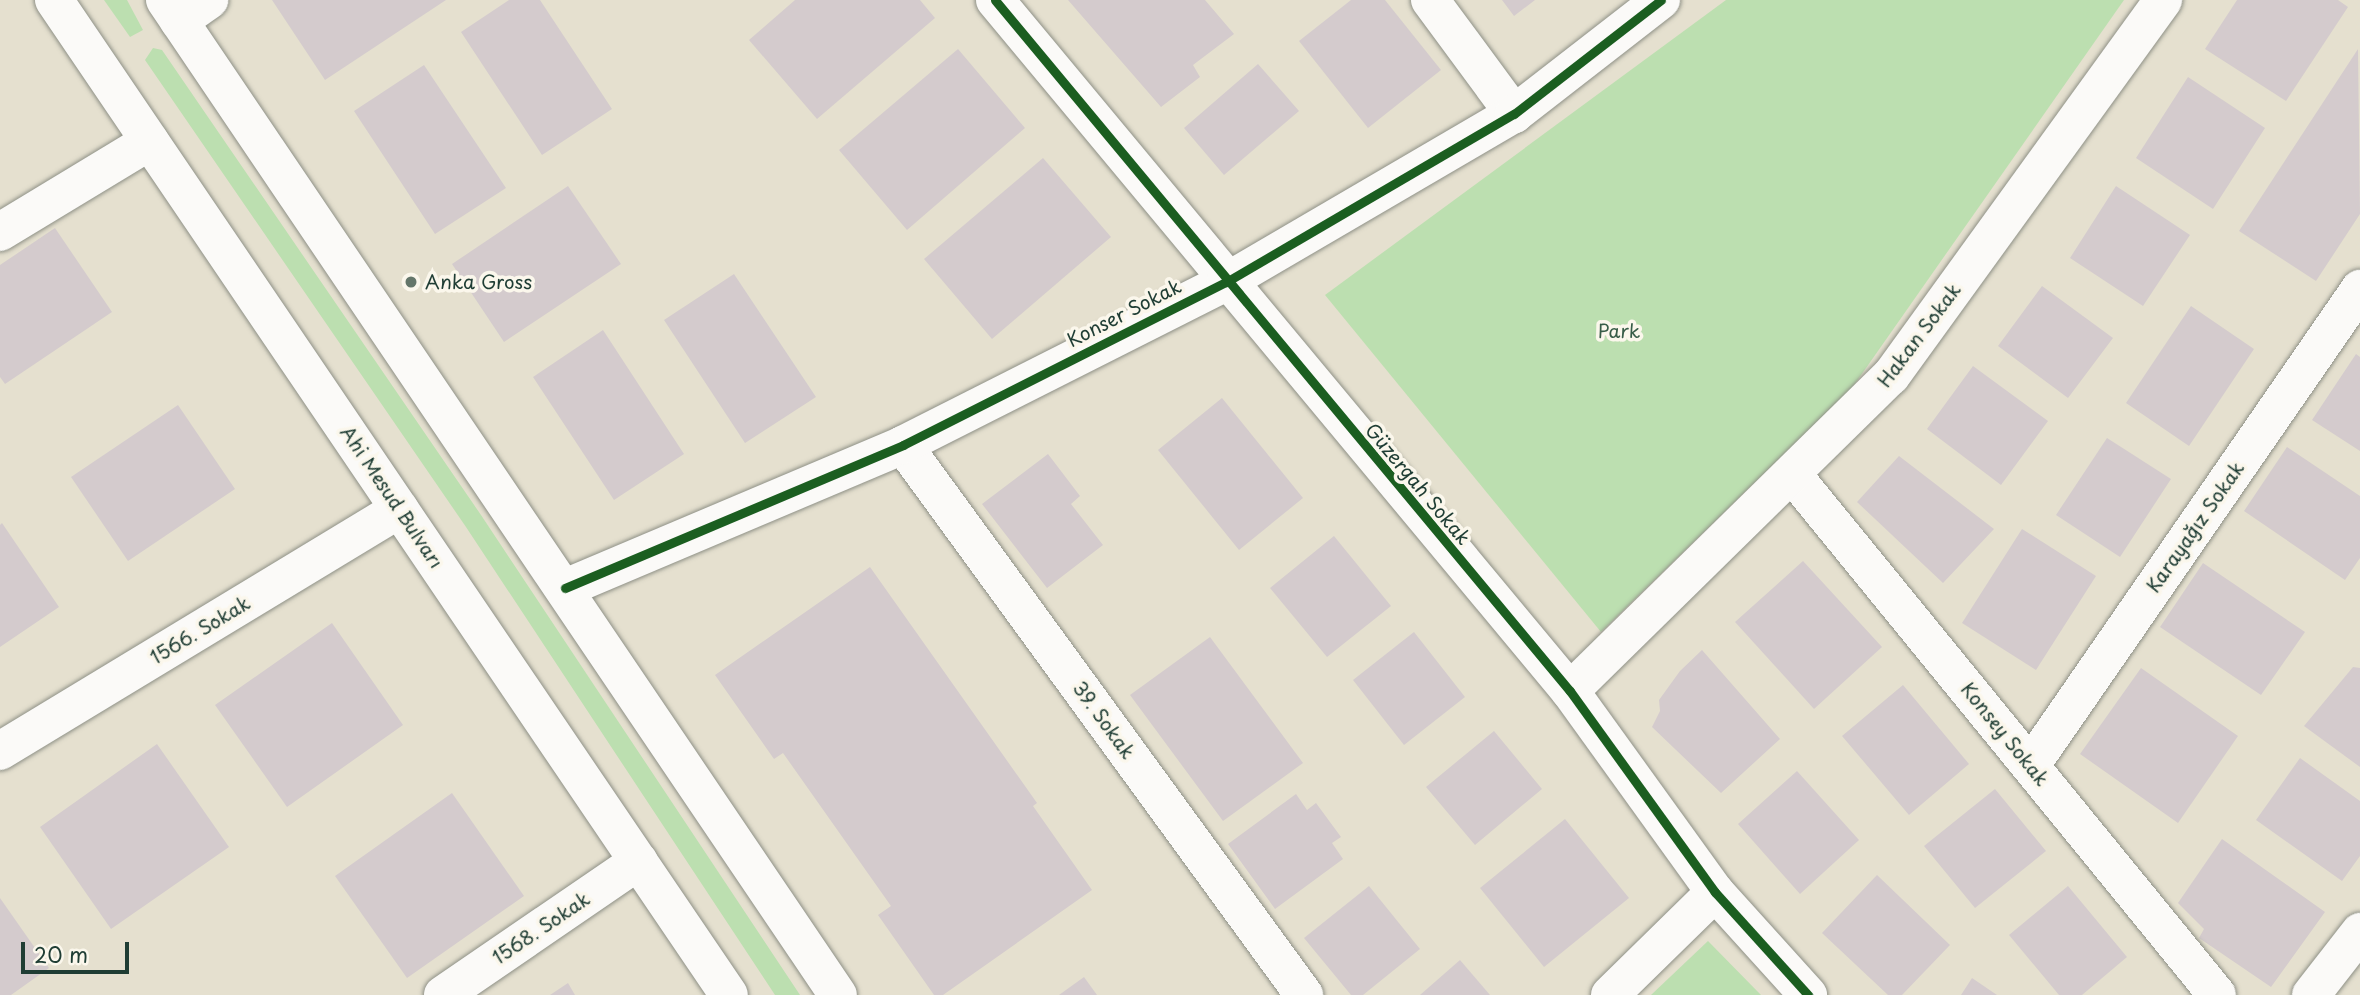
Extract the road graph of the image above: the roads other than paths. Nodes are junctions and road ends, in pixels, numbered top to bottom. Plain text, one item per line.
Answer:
1 (54, 0) edge
2 (995, 0) edge
3 (1430, 0) edge
4 (1661, 0) edge
5 (2163, 0) edge
6 (184, 7) edge
7 (1514, 114) junction
8 (150, 141) junction
9 (0, 232) edge
10 (1226, 282) junction
11 (2360, 289) edge
12 (903, 445) junction
13 (1792, 474) junction
14 (399, 509) junction
15 (565, 588) junction
16 (1570, 691) junction
17 (0, 751) edge
18 (2031, 765) junction
19 (639, 861) junction
20 (1715, 892) junction
21 (2360, 932) edge
22 (443, 995) edge
23 (729, 995) edge
24 (838, 995) edge
25 (1304, 995) edge
26 (1610, 995) edge
27 (1808, 995) edge
28 (2217, 995) edge
29 (2311, 995) edge

1 - 8 street, Ahi Mesud Bulvarı
2 - 10 street, Güzergah Sokak
3 - 7 street
4 - 7 street, Konser Sokak
5 - 13 street, Hakan Sokak
6 - 15 street
7 - 10 street, Konser Sokak
8 - 9 street
8 - 14 street, Ahi Mesud Bulvarı
10 - 12 street, Konser Sokak
10 - 16 street, Güzergah Sokak
11 - 18 street, Karayağız Sokak
12 - 15 street, Konser Sokak
12 - 25 street, 39. Sokak
13 - 16 street, Hakan Sokak
13 - 18 street, Konsey Sokak
14 - 17 street, 1566. Sokak
14 - 19 street, Ahi Mesud Bulvarı
15 - 24 street
16 - 20 street, Güzergah Sokak
18 - 28 street, Konsey Sokak
19 - 22 street, 1568. Sokak
19 - 23 street, Ahi Mesud Bulvarı
20 - 26 street
20 - 27 street, Güzergah Sokak
21 - 29 street

